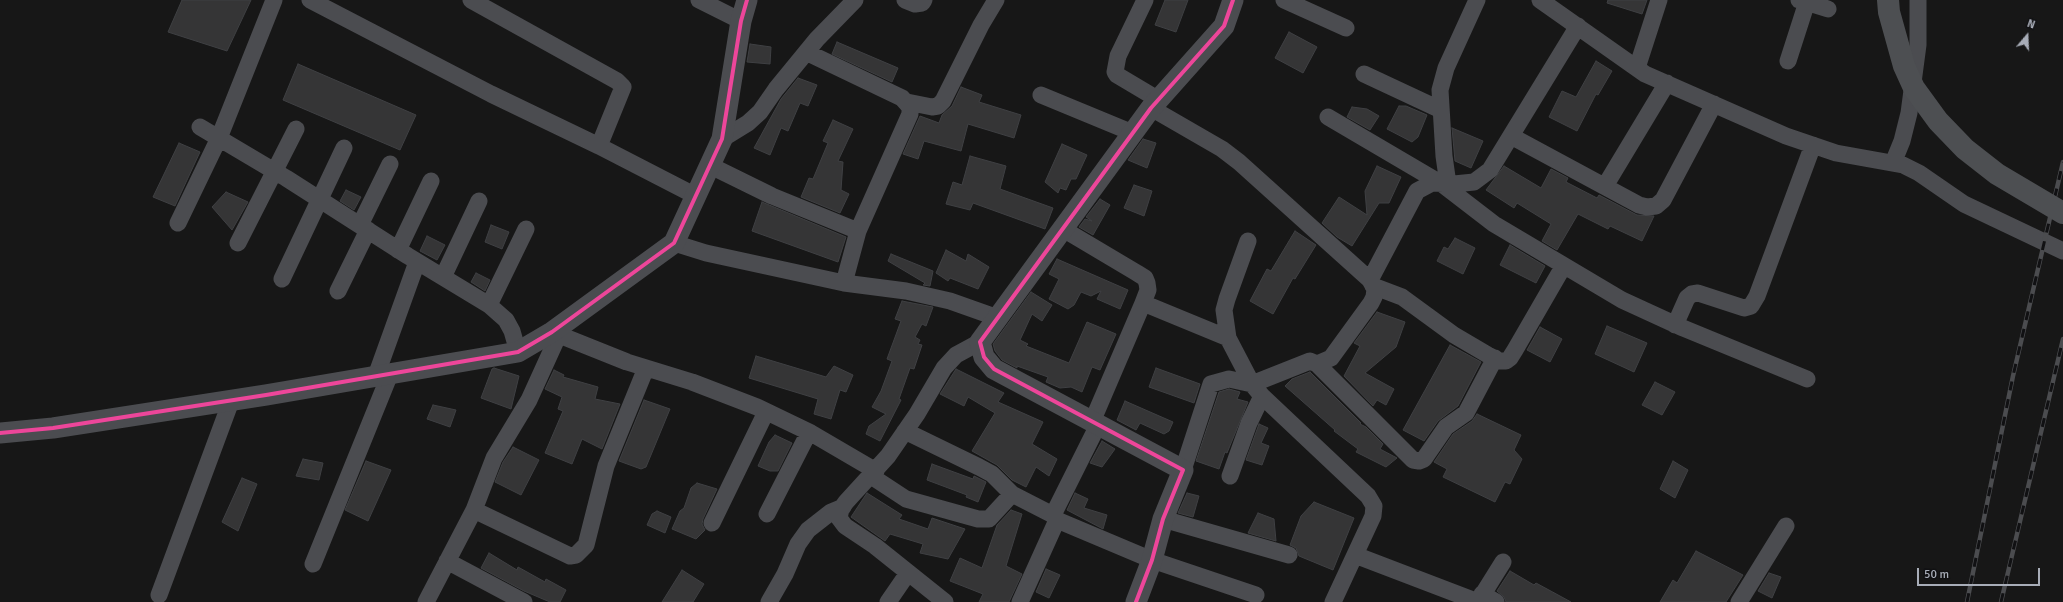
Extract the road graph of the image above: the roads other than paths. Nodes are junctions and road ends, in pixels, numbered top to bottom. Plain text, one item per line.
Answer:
1 (274, 0) edge
2 (310, 0) edge
3 (471, 0) edge
4 (699, 0) edge
5 (747, 0) edge
6 (855, 0) edge
7 (905, 0) edge
8 (924, 0) edge
9 (996, 0) edge
10 (1145, 0) edge
11 (1233, 0) edge
12 (1284, 0) edge
13 (1477, 0) edge
14 (1540, 0) edge
15 (1659, 0) edge
16 (1888, 0) edge
17 (1918, 0) edge
18 (1803, 1) edge
19 (1828, 9) dead end
20 (741, 21) junction
21 (1578, 26) junction
22 (1346, 28) dead end
23 (806, 52) junction
24 (1788, 61) dead end
25 (1637, 68) junction
26 (1364, 74) dead end
27 (1667, 84) junction
28 (1041, 95) dead end
29 (907, 102) junction
30 (1155, 104) junction
31 (1714, 104) junction
32 (1442, 110) junction
33 (1328, 117) dead end
34 (200, 127) dead end
35 (296, 129) dead end
36 (1133, 133) junction
37 (1511, 136) junction
38 (219, 138) junction
39 (722, 139) junction
40 (1813, 145) junction
41 (599, 146) junction
42 (344, 148) dead end
43 (1894, 163) junction
44 (390, 164) dead end
45 (711, 166) junction
46 (274, 171) junction
47 (431, 181) dead end
48 (1445, 184) junction
49 (1605, 186) junction
50 (696, 196) junction
51 (321, 200) junction
52 (480, 202) dead end
53 (2063, 213) edge
54 (178, 223) dead end
55 (364, 228) junction
56 (526, 229) dead end
57 (1063, 229) junction
58 (858, 231) junction
59 (1248, 241) dead end
60 (238, 243) dead end
61 (674, 243) junction
62 (398, 250) junction
63 (2063, 251) edge
64 (417, 262) junction
65 (1563, 267) junction
66 (443, 277) junction
67 (282, 279) dead end
68 (844, 283) junction
69 (1372, 283) junction
70 (338, 291) dead end
71 (1143, 303) junction
72 (489, 304) junction
73 (998, 318) junction
74 (1675, 324) junction
75 (556, 333) junction
76 (1228, 338) junction
77 (980, 342) junction
78 (518, 352) junction
79 (1495, 358) junction
80 (1317, 364) junction
81 (646, 368) junction
82 (383, 375) junction
83 (1807, 380) dead end
84 (1257, 390) junction
85 (231, 401) junction
86 (766, 412) junction
87 (1095, 423) junction
88 (905, 431) junction
89 (809, 432) junction
90 (0, 433) edge
91 (1183, 470) junction
92 (873, 474) junction
93 (1230, 476) dead end
94 (1012, 494) junction
95 (843, 507) junction
96 (474, 510) junction
97 (767, 514) dead end
98 (1055, 518) junction
99 (1164, 519) junction
100 (712, 523) dead end
101 (1786, 526) dead end
102 (1289, 555) dead end
103 (1355, 555) junction
104 (1152, 560) junction
105 (447, 561) junction
106 (1503, 562) dead end
107 (313, 564) dead end
108 (908, 573) junction
109 (159, 595) dead end
110 (1256, 595) dead end
111 (1484, 600) edge
112 (426, 602) edge
113 (524, 602) edge
114 (769, 602) edge
115 (888, 602) edge
116 (945, 602) edge
117 (1020, 602) edge
118 (1136, 602) edge
119 (1332, 602) edge
120 (1739, 602) edge

1 - 38 street
2 - 41 street
3 - 41 street
4 - 20 street
5 - 20 street
6 - 23 street
7 - 8 street
9 - 29 street
10 - 30 street
11 - 30 street
12 - 22 street
13 - 32 street
14 - 21 street
15 - 25 street
16 - 53 main road, bridge
17 - 43 street
18 - 19 street
18 - 24 street
20 - 39 street
21 - 25 street
21 - 37 street
23 - 29 street
23 - 39 street
25 - 27 street
26 - 32 street
27 - 31 street
27 - 49 street
28 - 36 street
29 - 58 street
30 - 36 street
30 - 69 street
31 - 40 street
31 - 49 street
32 - 48 street
33 - 48 street
34 - 38 street
35 - 46 street
36 - 57 street
37 - 48 street
37 - 49 street
38 - 46 street
38 - 54 street
39 - 45 street
40 - 43 street
40 - 74 street
41 - 50 street
42 - 51 street
43 - 63 street
44 - 55 street
45 - 50 street
45 - 58 street
46 - 51 street
46 - 60 street
47 - 62 street
48 - 65 street
48 - 69 street
50 - 61 street
51 - 55 street
51 - 67 street
52 - 66 street
55 - 62 street
55 - 70 street
56 - 72 street
57 - 71 street
57 - 73 street
58 - 68 street
59 - 76 street
61 - 68 street
61 - 75 street
62 - 64 street
64 - 66 street
64 - 82 street
65 - 74 street
65 - 79 street
66 - 72 street
68 - 73 street
69 - 79 street
69 - 80 street
71 - 76 street
71 - 87 street
72 - 78 street
73 - 77 street
74 - 83 street
75 - 78 street
75 - 81 street
75 - 96 street
76 - 84 street
77 - 87 street
77 - 88 street
78 - 82 street
79 - 80 street
80 - 84 street
81 - 86 street
81 - 96 street
82 - 85 street
82 - 107 street
84 - 91 street
84 - 93 street
84 - 103 street
85 - 90 street
85 - 109 street
86 - 89 street
86 - 100 street
87 - 91 street
87 - 98 street
88 - 92 street
88 - 94 street
89 - 92 street
89 - 97 street
91 - 99 street
92 - 94 street
92 - 95 street
94 - 98 street
95 - 108 street
95 - 114 street
96 - 105 street
98 - 104 street
98 - 117 street
99 - 102 street
99 - 104 street
101 - 120 street
103 - 111 street
103 - 119 street
104 - 110 street
104 - 118 street
105 - 112 street
105 - 113 street
106 - 111 street
108 - 115 street
108 - 116 street

